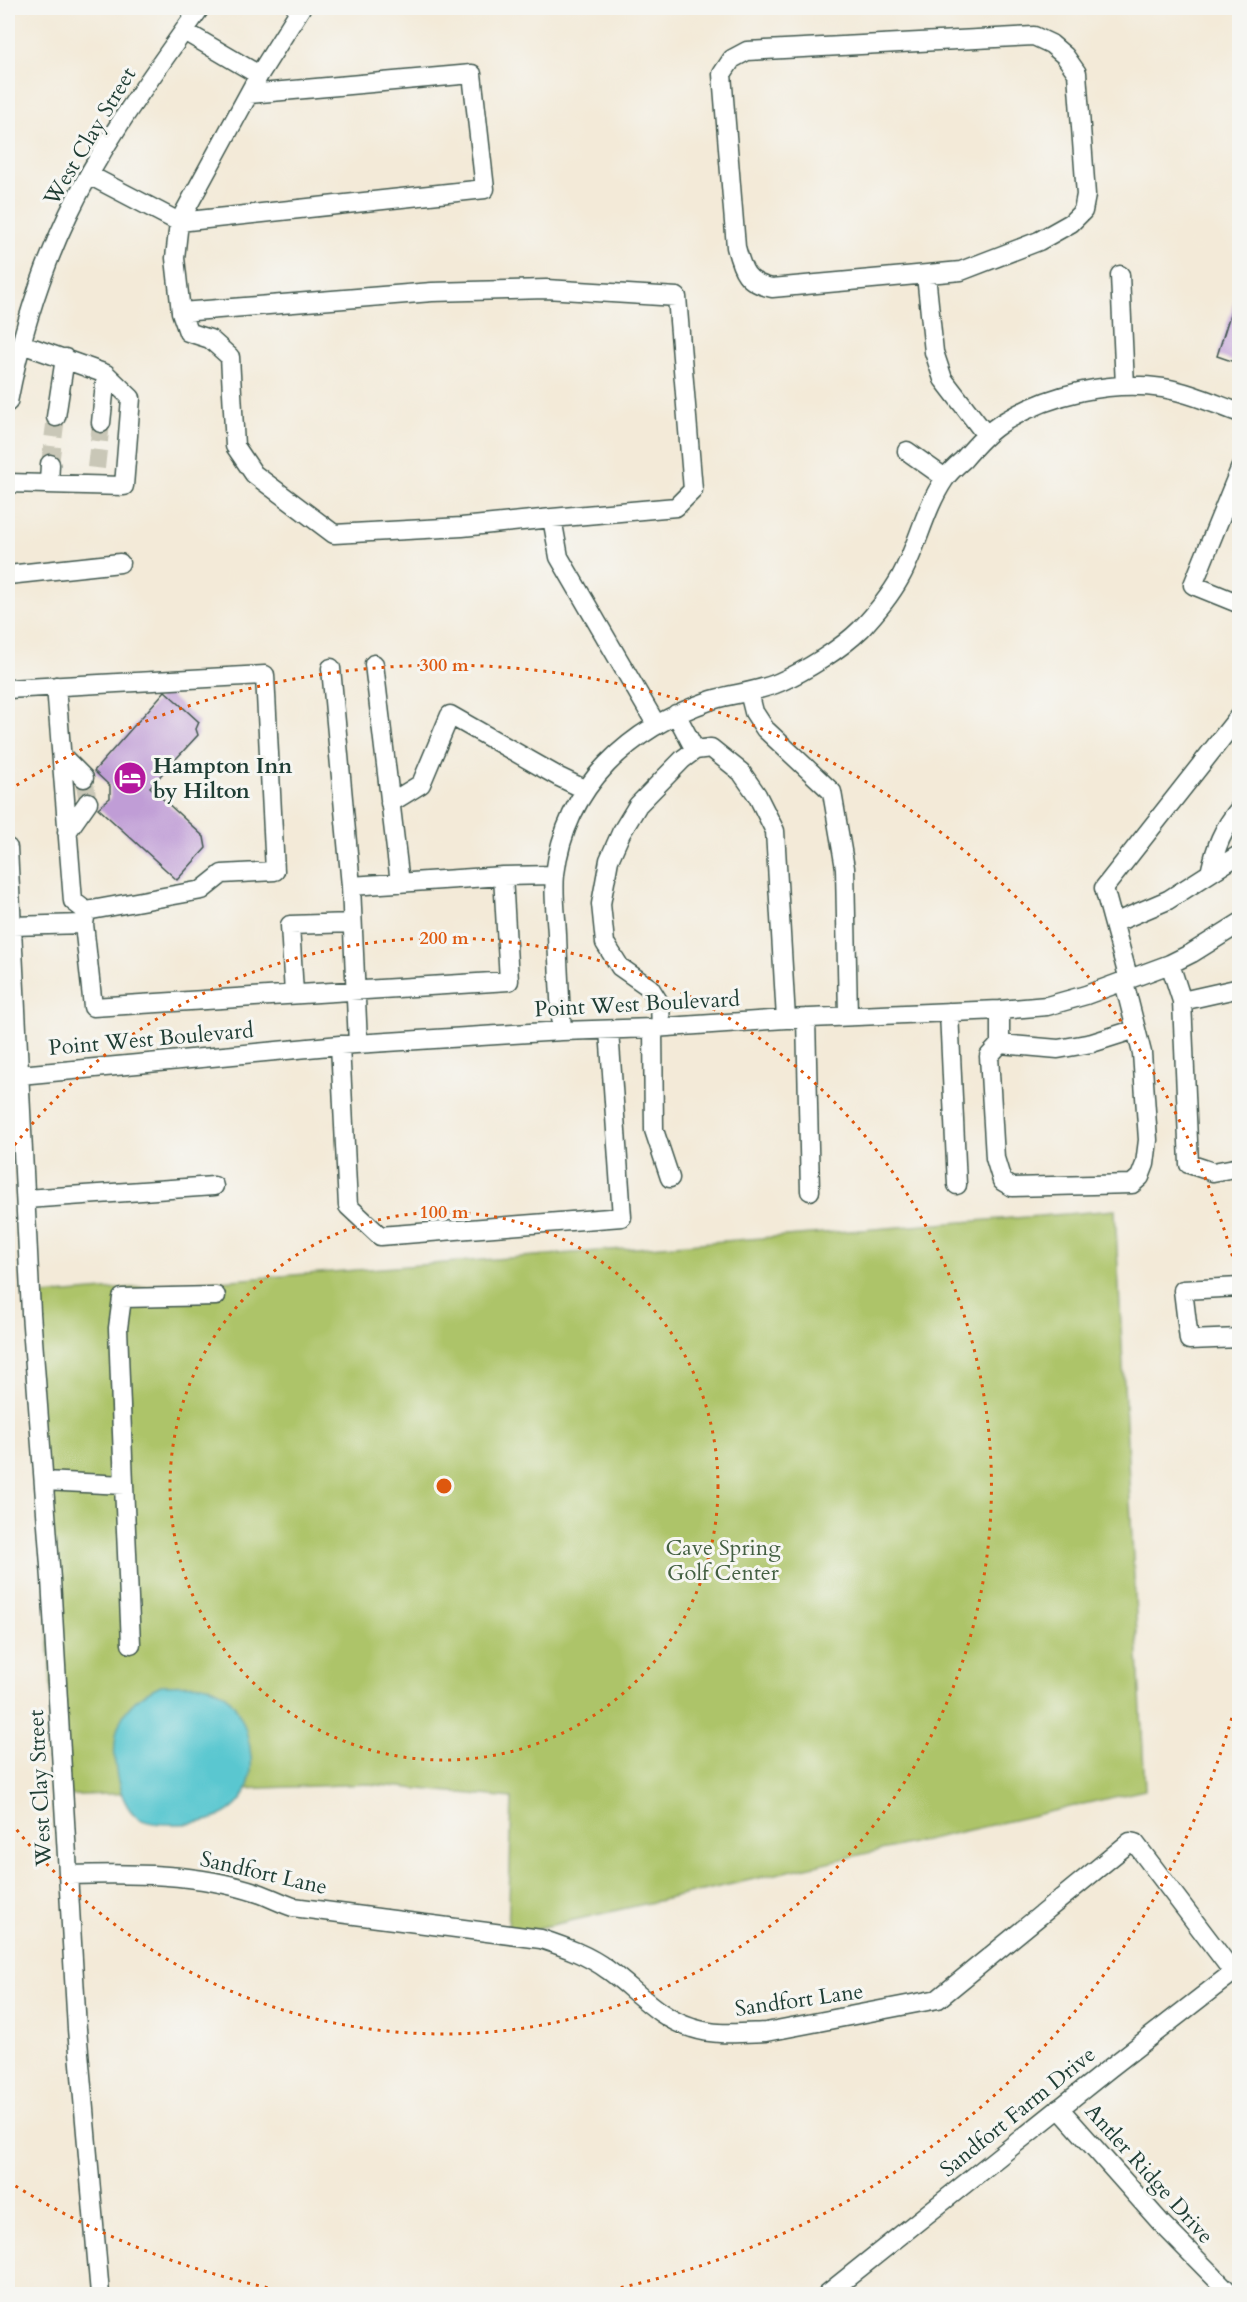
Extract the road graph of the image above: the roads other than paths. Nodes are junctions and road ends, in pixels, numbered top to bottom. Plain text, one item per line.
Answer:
1 (200, 8) edge
2 (301, 8) edge
3 (184, 31) junction
4 (259, 75) junction
5 (249, 93) junction
6 (89, 176) junction
7 (179, 222) junction
8 (926, 275) junction
9 (1120, 275) dead end
10 (182, 312) junction
11 (22, 344) junction
12 (65, 358) junction
13 (106, 374) junction
14 (1125, 386) junction
15 (8, 402) edge
16 (1239, 413) edge
17 (56, 417) tunnel mouth
18 (100, 423) tunnel mouth
19 (986, 435) junction
20 (907, 451) dead end
21 (50, 464) tunnel mouth
22 (1239, 469) edge
23 (945, 478) junction
24 (8, 483) edge
25 (49, 484) junction
26 (552, 518) junction
27 (120, 563) dead end
28 (8, 575) edge
29 (1239, 604) edge
30 (374, 664) dead end
31 (331, 668) dead end
32 (56, 686) junction
33 (8, 688) edge
34 (749, 692) junction
35 (676, 714) junction
36 (1239, 715) edge
37 (656, 724) junction
38 (703, 749) junction
39 (62, 756) junction
40 (84, 778) tunnel mouth
41 (586, 790) junction
42 (87, 802) tunnel mouth
43 (390, 803) junction
44 (1239, 808) edge
45 (67, 832) junction
46 (8, 848) edge
47 (1239, 854) edge
48 (1210, 873) junction
49 (555, 875) junction
50 (503, 876) junction
51 (400, 883) junction
52 (351, 886) junction
53 (85, 917) junction
54 (352, 923) junction
55 (1114, 923) junction
56 (1239, 923) edge
57 (12, 926) junction
58 (1170, 964) junction
59 (1127, 981) junction
60 (1239, 988) edge
61 (355, 991) junction
62 (294, 994) junction
63 (1182, 1001) junction
64 (1000, 1010) junction
65 (949, 1012) junction
66 (848, 1016) junction
67 (806, 1018) junction
68 (786, 1019) junction
69 (657, 1028) junction
70 (1136, 1029) junction
71 (609, 1030) junction
72 (562, 1031) junction
73 (358, 1044) junction
74 (1000, 1044) junction
75 (340, 1045) junction
76 (20, 1075) junction
77 (1239, 1167) edge
78 (670, 1178) dead end
79 (957, 1185) dead end
80 (214, 1186) dead end
81 (810, 1191) dead end
82 (26, 1199) junction
83 (1239, 1287) edge
84 (216, 1296) dead end
85 (1239, 1338) edge
86 (44, 1481) junction
87 (124, 1485) junction
88 (131, 1644) dead end
89 (68, 1875) junction
90 (1236, 1969) edge
91 (1059, 2108) junction
92 (100, 2295) edge
93 (827, 2295) edge
94 (1231, 2295) edge

1 - 3 street, West Clay Street
2 - 4 street
3 - 4 street
3 - 6 street, West Clay Street
4 - 5 street
5 - 7 street
5 - 7 street
6 - 7 street
6 - 11 street, West Clay Street
7 - 10 street
8 - 8 street
8 - 19 street
9 - 14 street
10 - 26 street
10 - 26 street
11 - 12 street
11 - 15 street, West Clay Street
12 - 13 street
12 - 17 street
13 - 18 street
13 - 25 street
14 - 16 street
14 - 19 street
19 - 23 street
20 - 23 street
21 - 25 street
22 - 29 street
23 - 34 street
24 - 25 street
26 - 37 street
27 - 28 street
30 - 43 street
31 - 52 street
32 - 33 street
32 - 39 street
32 - 53 street
34 - 35 street
34 - 66 street
35 - 37 street
35 - 38 street
36 - 55 street
37 - 41 street
38 - 68 street
38 - 69 street
39 - 40 street
39 - 45 street
41 - 43 street
41 - 49 street
42 - 45 street
43 - 51 street
44 - 48 street
45 - 53 street
46 - 57 street, West Clay Street
47 - 48 street
48 - 55 street
49 - 50 street
49 - 72 street
50 - 51 street
50 - 61 street
51 - 52 street
52 - 54 street
53 - 57 street
53 - 62 street
54 - 61 street
54 - 62 street
55 - 59 street
56 - 58 street, Point West Boulevard
57 - 76 street, West Clay Street
58 - 59 street, Point West Boulevard
58 - 63 street
59 - 64 street, Point West Boulevard
59 - 70 street
60 - 63 street
61 - 62 street
61 - 73 street
63 - 77 street
64 - 65 street, Point West Boulevard
64 - 74 street
65 - 66 street, Point West Boulevard
65 - 79 street
66 - 67 street, Point West Boulevard
67 - 68 street, Point West Boulevard
67 - 81 street
68 - 69 street, Point West Boulevard
69 - 71 street, Point West Boulevard
69 - 78 street
70 - 74 street
70 - 74 street
71 - 72 street, Point West Boulevard
71 - 75 street
72 - 73 street, Point West Boulevard
73 - 75 street, Point West Boulevard
75 - 76 street, Point West Boulevard
76 - 82 street, West Clay Street
80 - 82 street
82 - 86 street, West Clay Street
83 - 85 street
84 - 87 street
86 - 87 street
86 - 89 street, West Clay Street
87 - 88 street
89 - 90 street, Sandfort Lane
89 - 92 street, West Clay Street
90 - 91 street, Sandfort Farm Drive
91 - 93 street, Sandfort Farm Drive
91 - 94 street, Antler Ridge Drive

